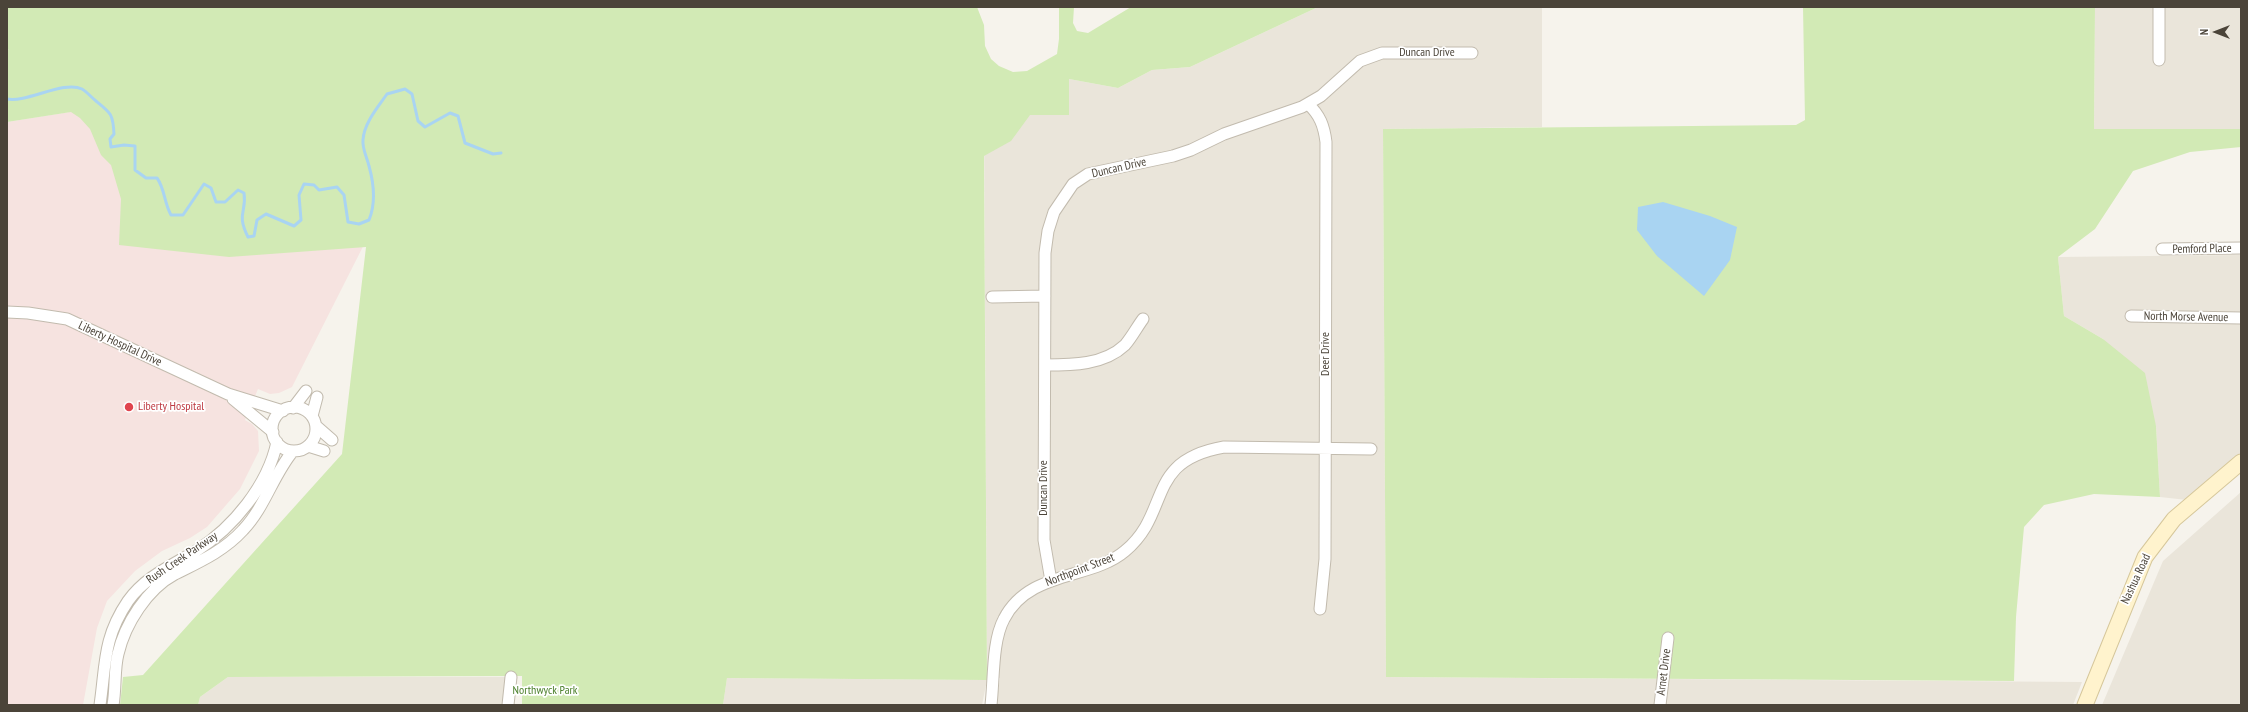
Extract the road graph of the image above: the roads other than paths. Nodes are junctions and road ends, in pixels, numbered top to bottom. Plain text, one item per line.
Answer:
1 (2159, 7) edge
2 (1472, 53) dead end
3 (2159, 60) dead end
4 (1308, 104) junction
5 (2241, 248) edge
6 (2162, 249) dead end
7 (1045, 296) junction
8 (992, 297) dead end
9 (7, 312) edge
10 (2131, 316) dead end
11 (2241, 318) edge
12 (1143, 319) dead end
13 (1045, 365) junction
14 (306, 391) dead end
15 (228, 394) junction
16 (317, 397) dead end
17 (288, 409) junction
18 (314, 421) junction
19 (275, 437) junction
20 (332, 440) dead end
21 (308, 446) junction
22 (1325, 448) junction
23 (1371, 449) dead end
24 (293, 451) junction
25 (324, 451) dead end
26 (2241, 462) edge
27 (1051, 580) junction
28 (1320, 609) dead end
29 (1668, 638) dead end
30 (511, 677) dead end
31 (100, 705) edge
32 (113, 705) edge
33 (508, 705) edge
34 (991, 705) edge
35 (1660, 705) edge
36 (2085, 705) edge

1 - 3 street
2 - 4 street, Duncan Drive
4 - 7 street, Duncan Drive
4 - 22 street, Deer Drive
5 - 6 street, Pemford Place
7 - 8 street
7 - 13 street, Duncan Drive
9 - 15 street, Liberty Hospital Drive
10 - 11 street, North Morse Avenue
12 - 13 street
13 - 27 street, Duncan Drive
14 - 17 street
15 - 17 street, Liberty Hospital Drive
15 - 19 street, Liberty Hospital Drive
16 - 18 street
17 - 18 street, Liberty Hospital Drive
17 - 19 street
18 - 20 street, Liberty Hospital Drive
18 - 21 street
19 - 24 street, Liberty Hospital Drive
19 - 31 street, Rush Creek Parkway
21 - 24 street
21 - 25 street
22 - 23 street, Northpoint Street
22 - 27 street, Northpoint Street
22 - 28 street, Deer Drive
24 - 32 street, Rush Creek Parkway
26 - 36 street, Nashua Road
27 - 34 street, Northpoint Street
29 - 35 street, Arnet Drive
30 - 33 street

